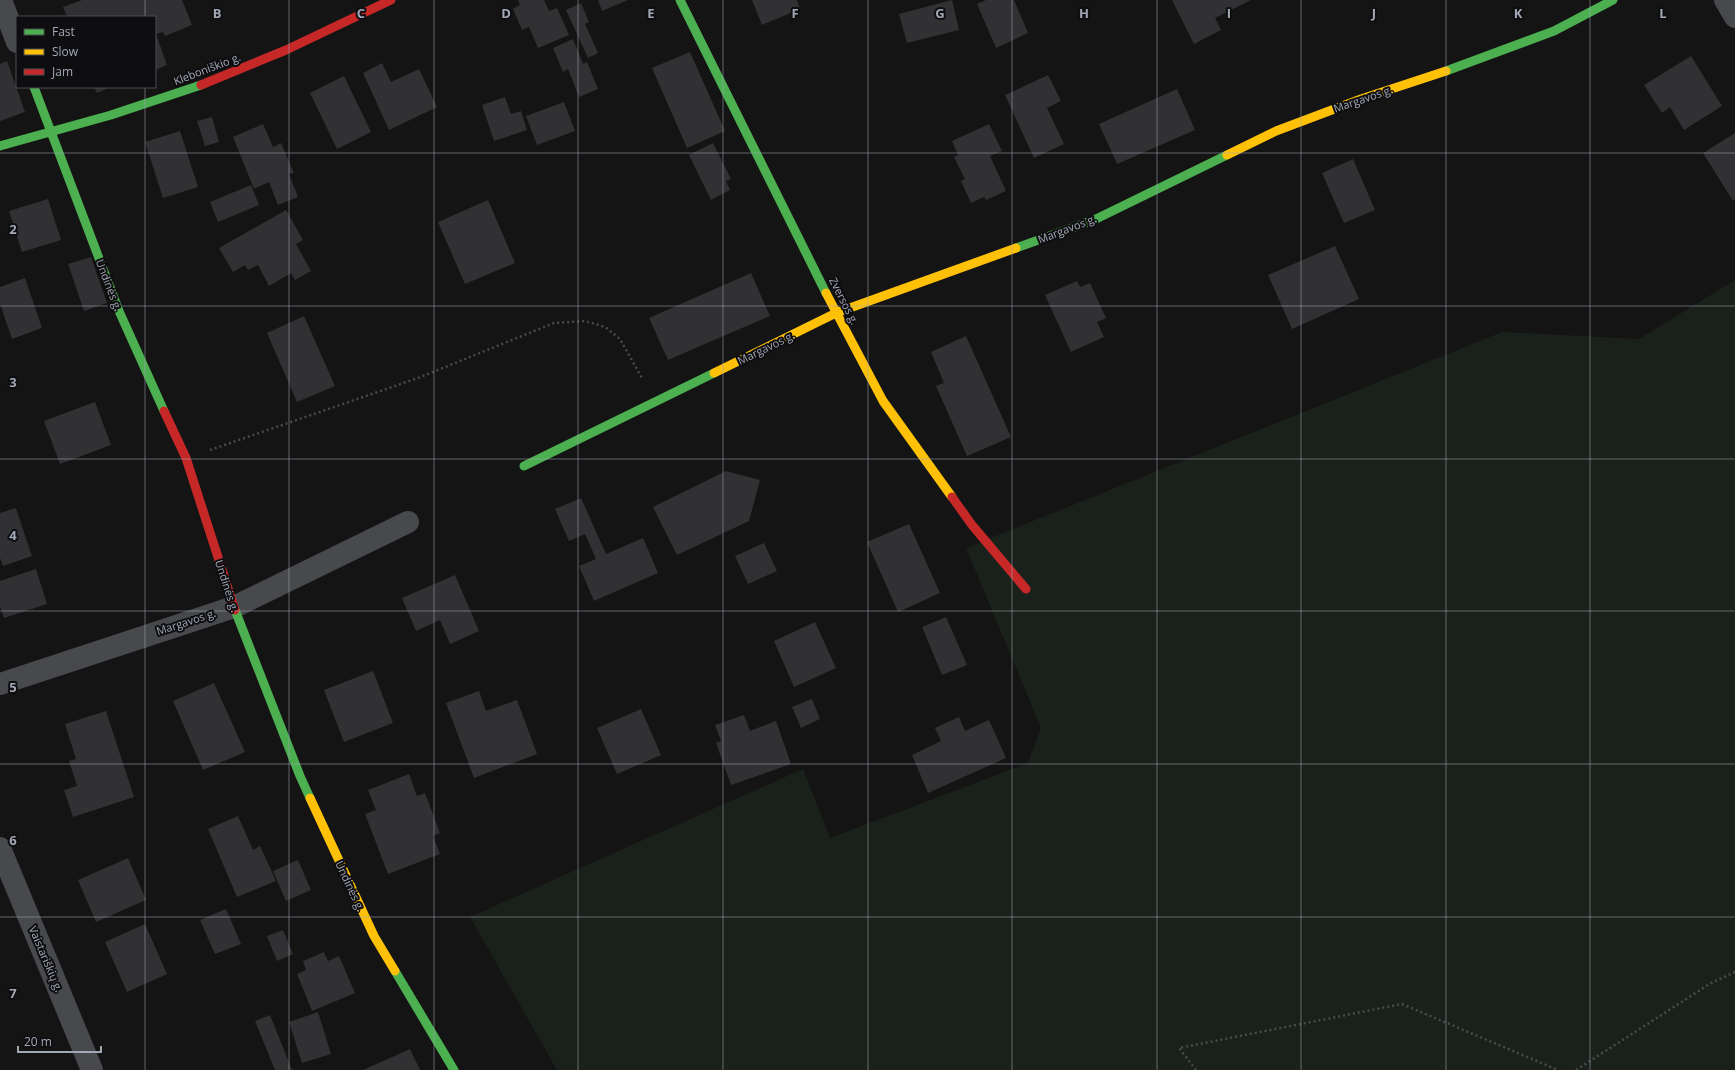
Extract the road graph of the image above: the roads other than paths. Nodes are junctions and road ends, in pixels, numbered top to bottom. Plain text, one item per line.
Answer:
1 (1, 0) edge
2 (391, 0) edge
3 (680, 0) edge
4 (1614, 0) edge
5 (1725, 0) edge
6 (1735, 17) edge
7 (16, 39) edge
8 (34, 88) edge
9 (52, 132) junction
10 (0, 146) edge
11 (836, 313) junction
12 (524, 466) dead end
13 (408, 522) dead end
14 (1026, 589) dead end
15 (234, 607) junction
16 (0, 684) edge
17 (0, 848) edge
18 (92, 1070) edge
19 (454, 1070) edge

1 - 7 street
2 - 9 street, Kleboniškio g.
3 - 11 street, Zversos g.
4 - 11 street, Margavos g.
5 - 6 street
8 - 9 street, Undinės g.
9 - 10 street, Kleboniškio g.
9 - 15 street, Undinės g.
11 - 12 street, Margavos g.
11 - 14 street, Zversos g.
13 - 15 street, Margavos g.
15 - 16 street, Margavos g.
15 - 19 street, Undinės g.
17 - 18 street, Vaistariškių g.

